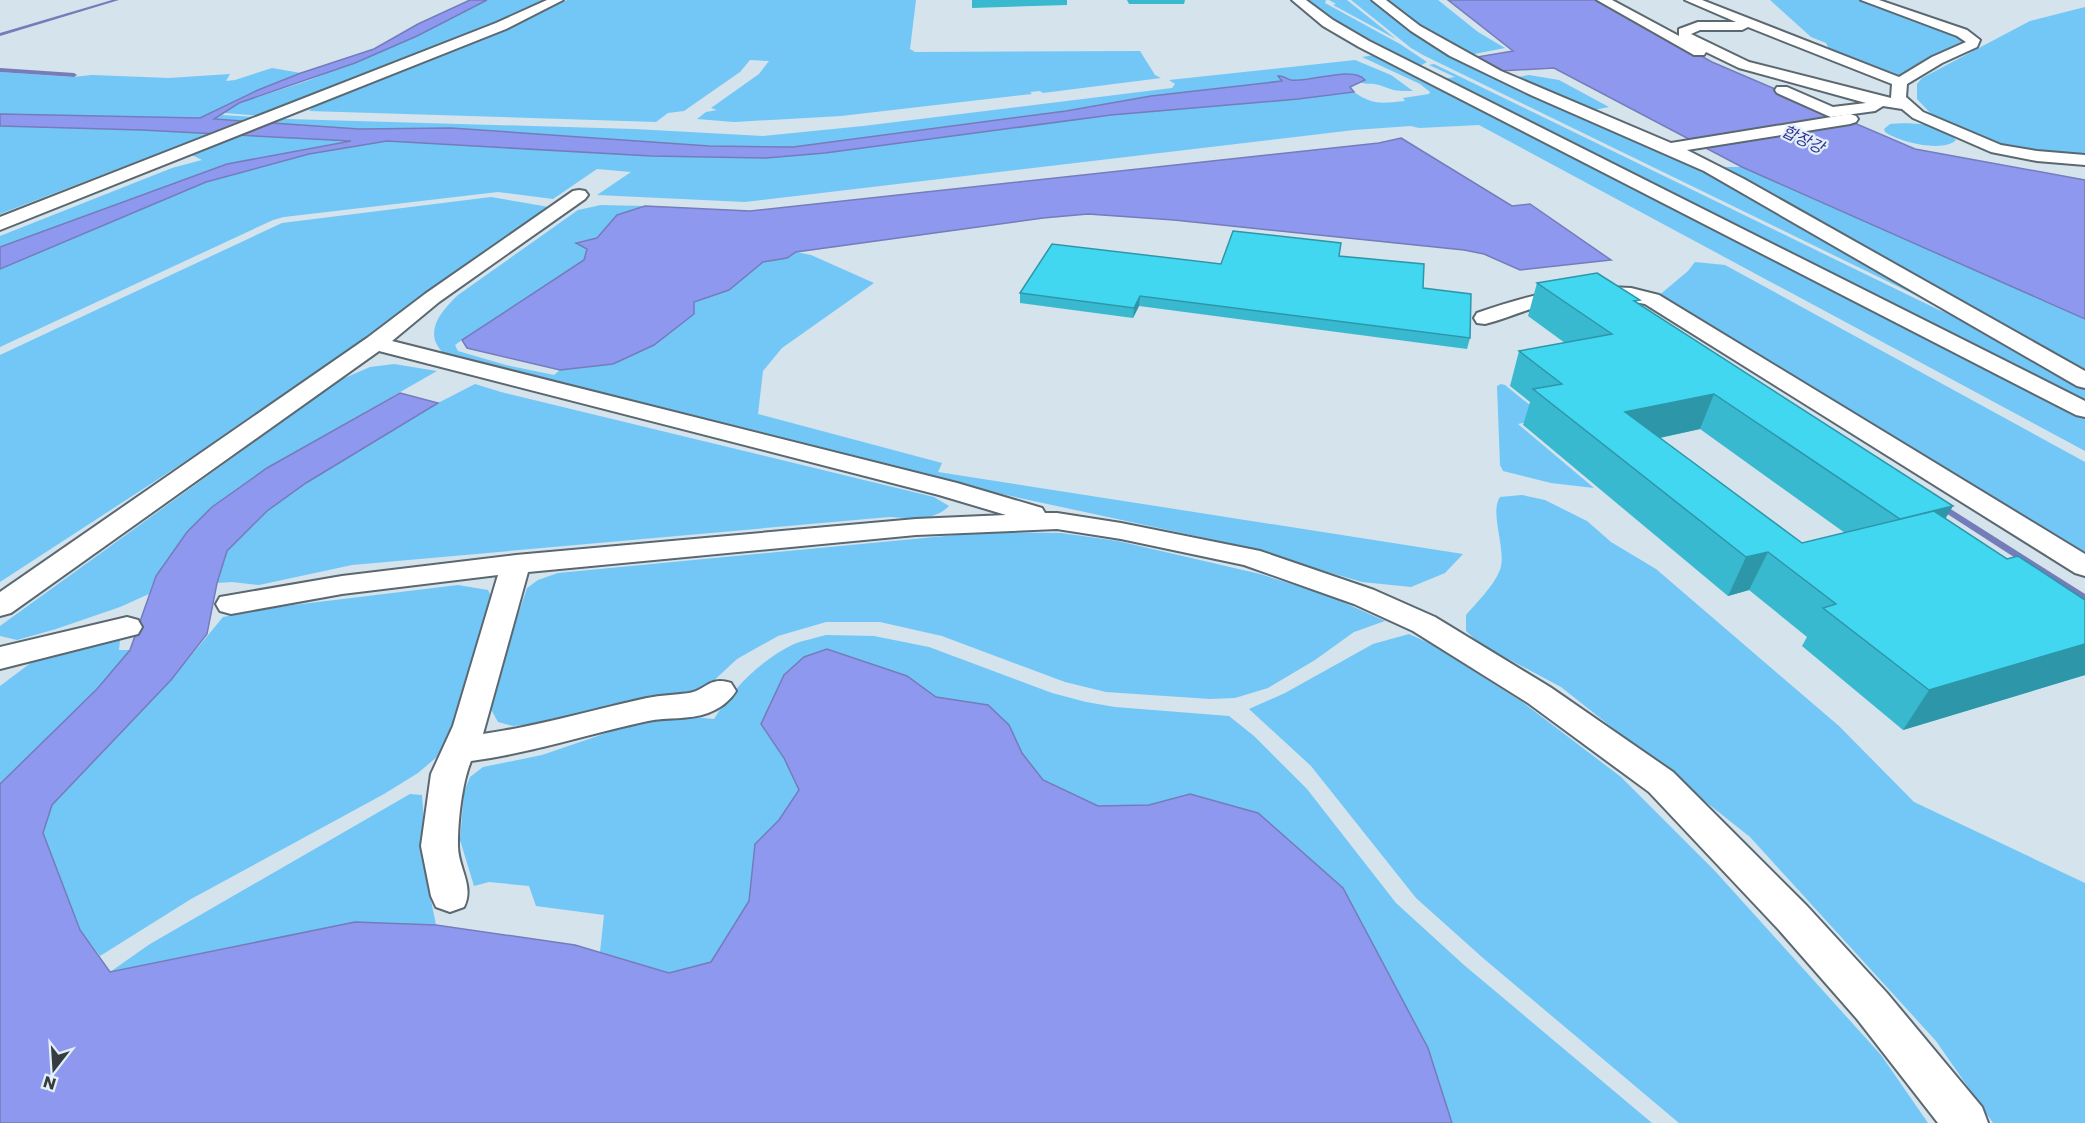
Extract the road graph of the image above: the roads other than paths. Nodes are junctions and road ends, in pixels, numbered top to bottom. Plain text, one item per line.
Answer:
1 (557, 0) edge
2 (1298, 0) edge
3 (1378, 0) edge
4 (1603, 0) edge
5 (1691, 0) edge
6 (1867, 0) edge
7 (1765, 28) junction
8 (1683, 40) junction
9 (1719, 62) junction
10 (1744, 65) junction
11 (1900, 82) junction
12 (1879, 101) junction
13 (1903, 105) junction
14 (1918, 115) junction
15 (1668, 148) junction
16 (2085, 160) edge
17 (579, 195) dead end
18 (0, 224) edge
19 (1485, 318) dead end
20 (375, 343) junction
21 (2085, 381) edge
22 (2085, 410) edge
23 (1057, 521) junction
24 (516, 564) junction
25 (2085, 567) edge
26 (231, 604) dead end
27 (0, 606) edge
28 (127, 627) dead end
29 (36, 648) junction
30 (0, 658) edge
31 (0, 675) edge
32 (720, 691) dead end
33 (459, 750) junction
34 (450, 896) dead end
35 (1966, 1123) edge

1 - 18 street
2 - 22 street
3 - 15 street
4 - 8 street
5 - 7 street
6 - 11 street
7 - 8 street
7 - 11 street
8 - 9 street
8 - 10 street
9 - 10 street
9 - 12 street
10 - 12 street
11 - 13 street
12 - 13 street
13 - 14 street
14 - 15 street
14 - 16 street
15 - 21 street
17 - 20 street
19 - 25 street
20 - 23 street
20 - 27 street
23 - 24 street
23 - 35 street
24 - 26 street
24 - 33 street
28 - 29 street
29 - 30 street
29 - 31 street
32 - 33 street
33 - 34 street

